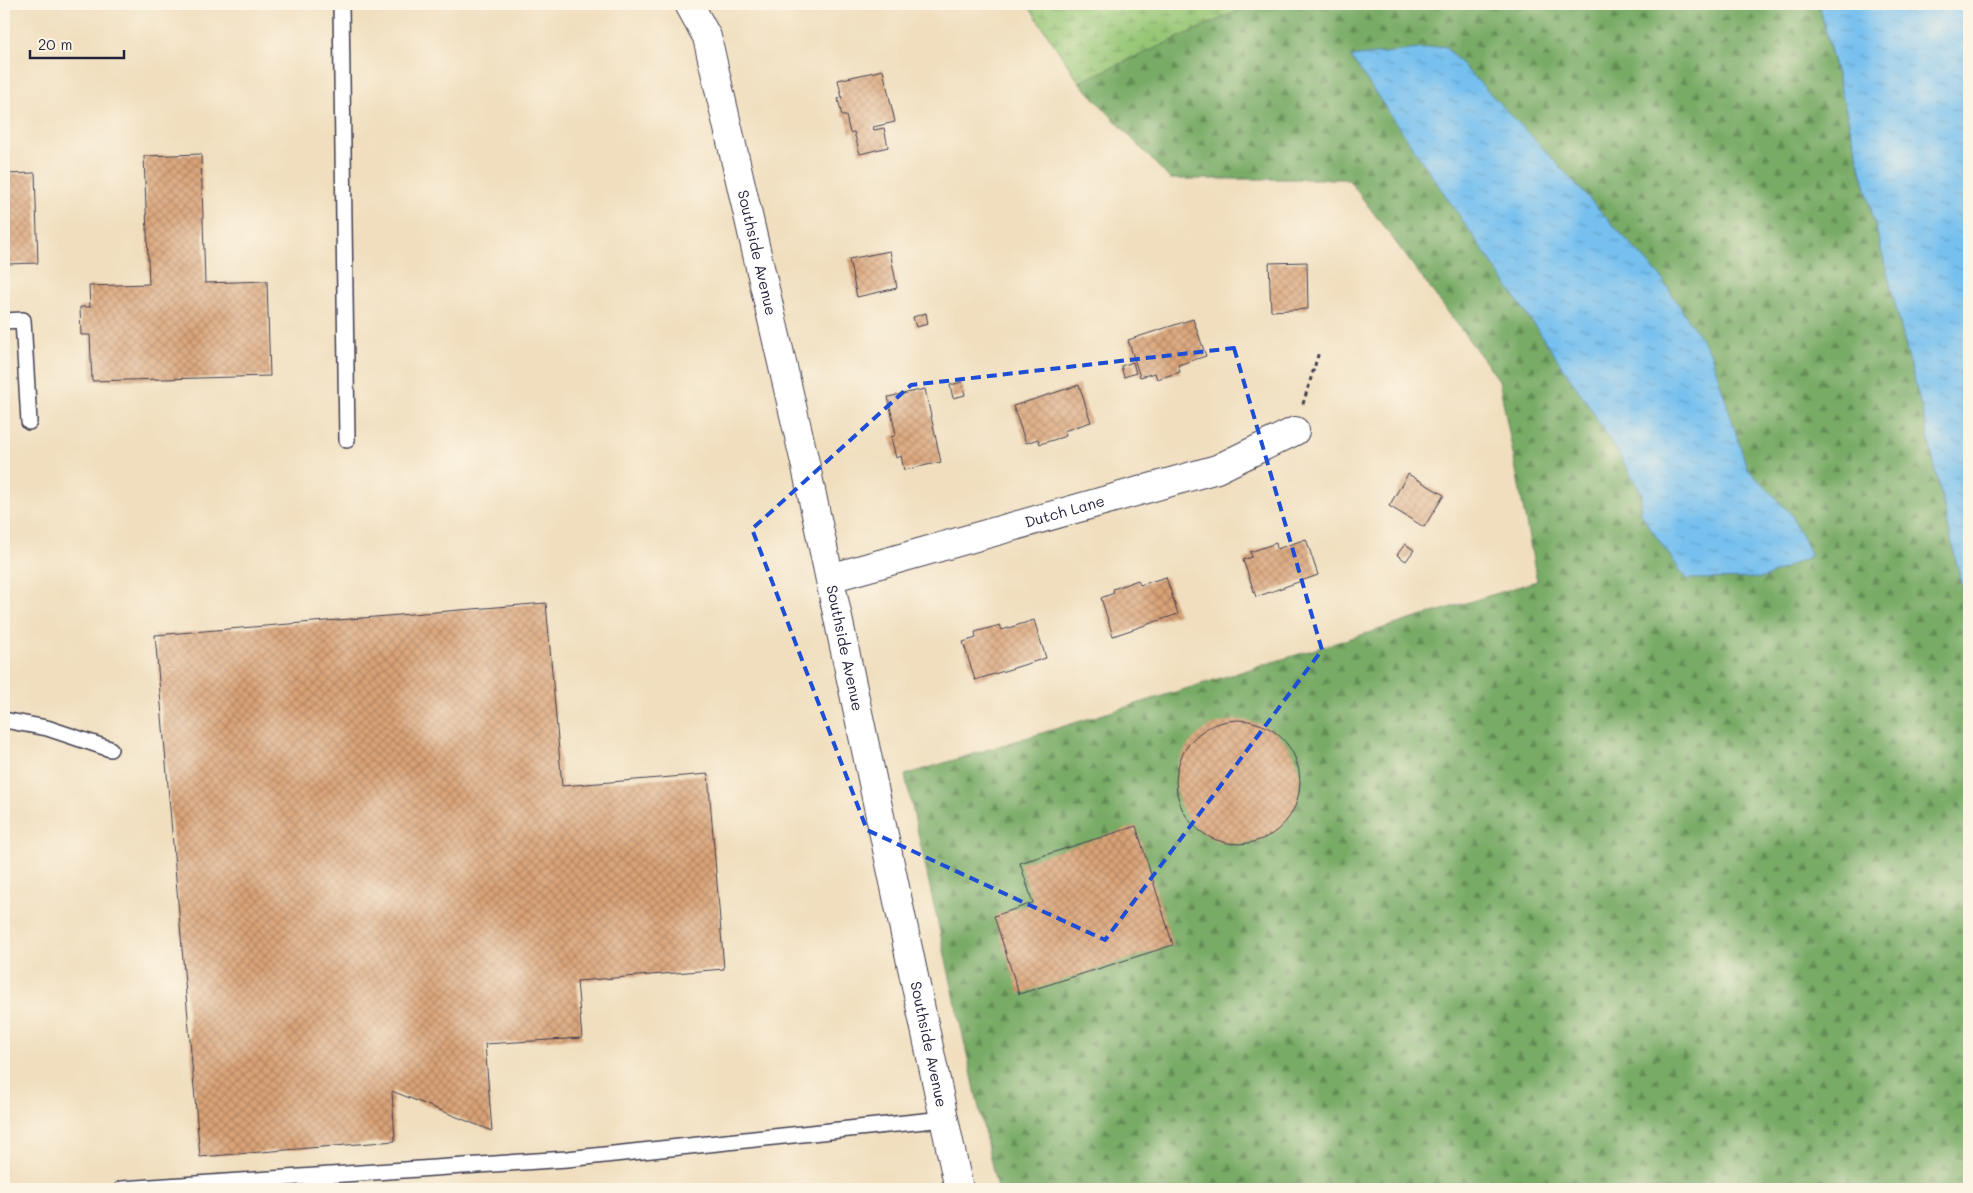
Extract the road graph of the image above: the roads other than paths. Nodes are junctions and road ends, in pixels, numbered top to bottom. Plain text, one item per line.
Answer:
1 (341, 4) edge
2 (689, 4) edge
3 (4, 322) edge
4 (29, 422) dead end
5 (1295, 431) road end
6 (347, 440) dead end
7 (830, 578) junction
8 (4, 720) edge
9 (110, 749) dead end
10 (943, 1119) junction
11 (122, 1189) edge
12 (958, 1189) edge

1 - 6 lane
2 - 7 street, Southside Avenue
3 - 4 lane
5 - 7 street, Dutch Lane
7 - 10 street, Southside Avenue
8 - 9 lane
10 - 11 lane
10 - 12 street, Southside Avenue

